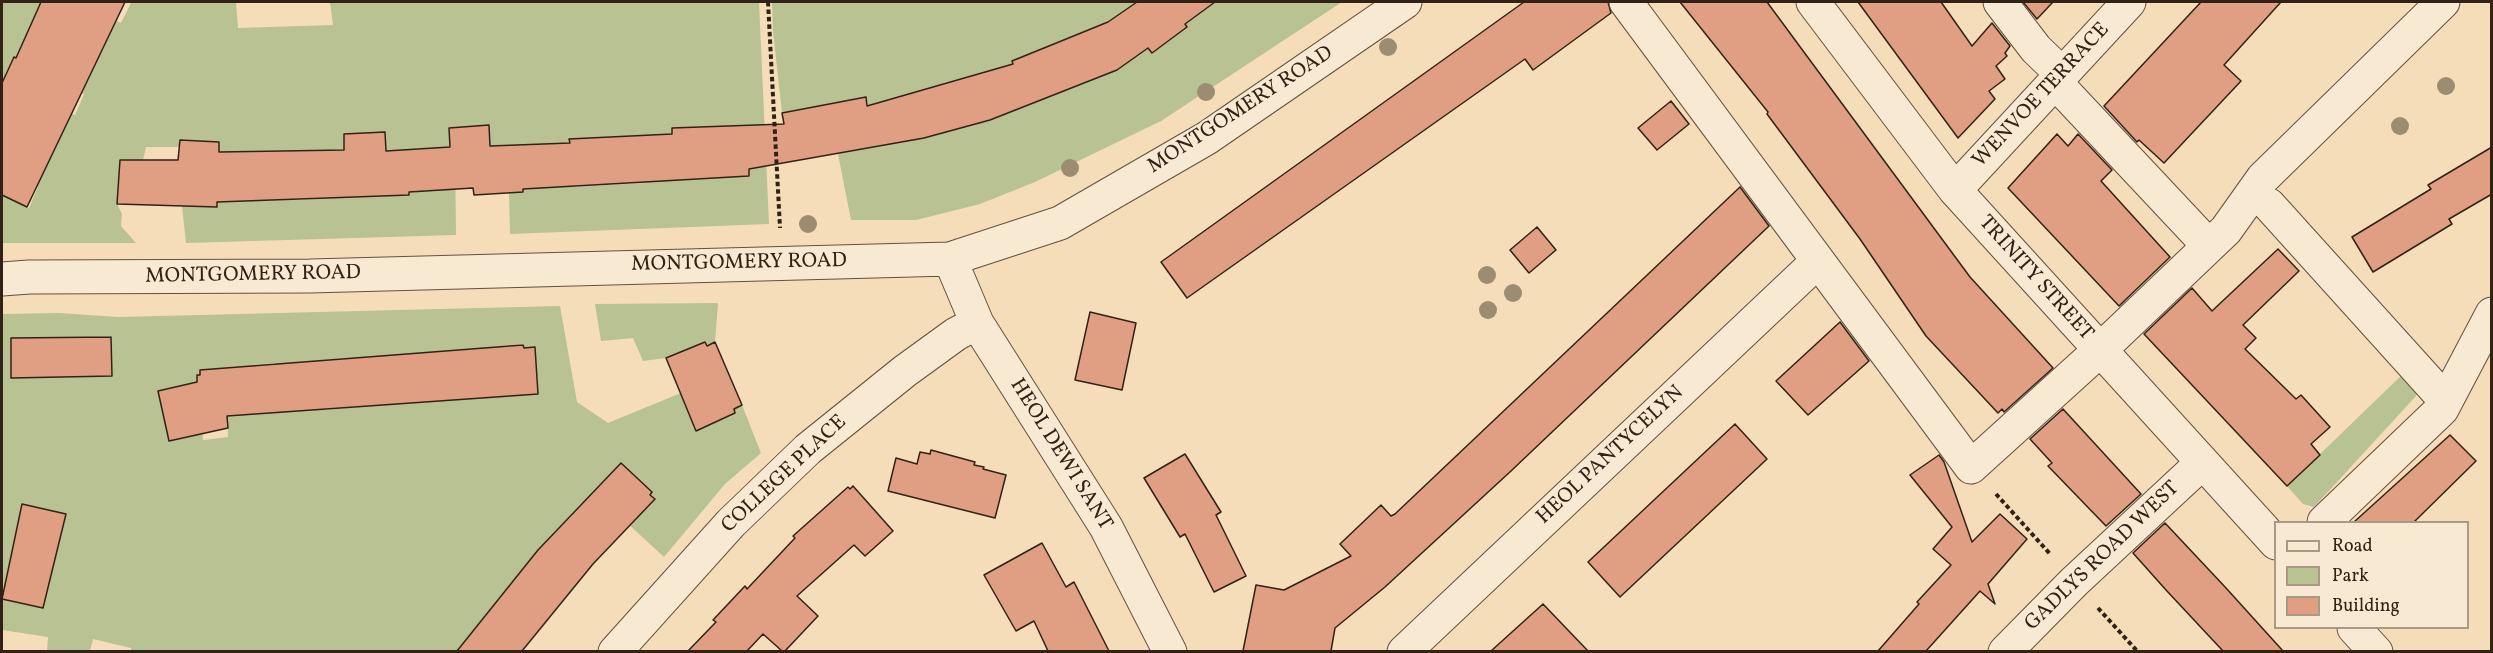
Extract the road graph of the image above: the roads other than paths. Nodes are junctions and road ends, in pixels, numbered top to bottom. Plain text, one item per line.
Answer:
1 (1405, 2) edge
2 (1626, 2) edge
3 (1813, 2) edge
4 (2000, 2) edge
5 (2129, 2) edge
6 (2443, 2) edge
7 (2058, 78) junction
8 (1955, 190) junction
9 (2269, 205) dead end
10 (2209, 246) junction
11 (950, 259) junction
12 (1818, 261) junction
13 (2, 279) edge
14 (2492, 314) edge
15 (977, 323) junction
16 (2099, 351) junction
17 (2492, 363) edge
18 (2444, 405) junction
19 (2202, 463) junction
20 (2325, 521) edge
21 (2274, 541) edge
22 (2356, 629) edge
23 (615, 651) edge
24 (1170, 651) edge
25 (1404, 651) edge
26 (2005, 651) edge
27 (2376, 651) edge

1 - 11 street, MONTGOMERY ROAD
2 - 12 street
3 - 8 street, TRINITY STREET
4 - 7 street
5 - 7 street, WENVOE TERRACE
6 - 10 street
7 - 8 street, WENVOE TERRACE
7 - 10 street
8 - 16 street, TRINITY STREET
9 - 18 street
10 - 16 street
11 - 13 street, MONTGOMERY ROAD
11 - 15 street, HEOL DEWI SANT
12 - 16 street
12 - 25 street, HEOL PANTYCELYN
14 - 18 street
15 - 23 street, COLLEGE PLACE
15 - 24 street, HEOL DEWI SANT
16 - 19 street, TRINITY STREET
17 - 18 street
18 - 20 street
19 - 21 street, TRINITY STREET
19 - 26 street, GADLYS ROAD WEST
22 - 27 street

